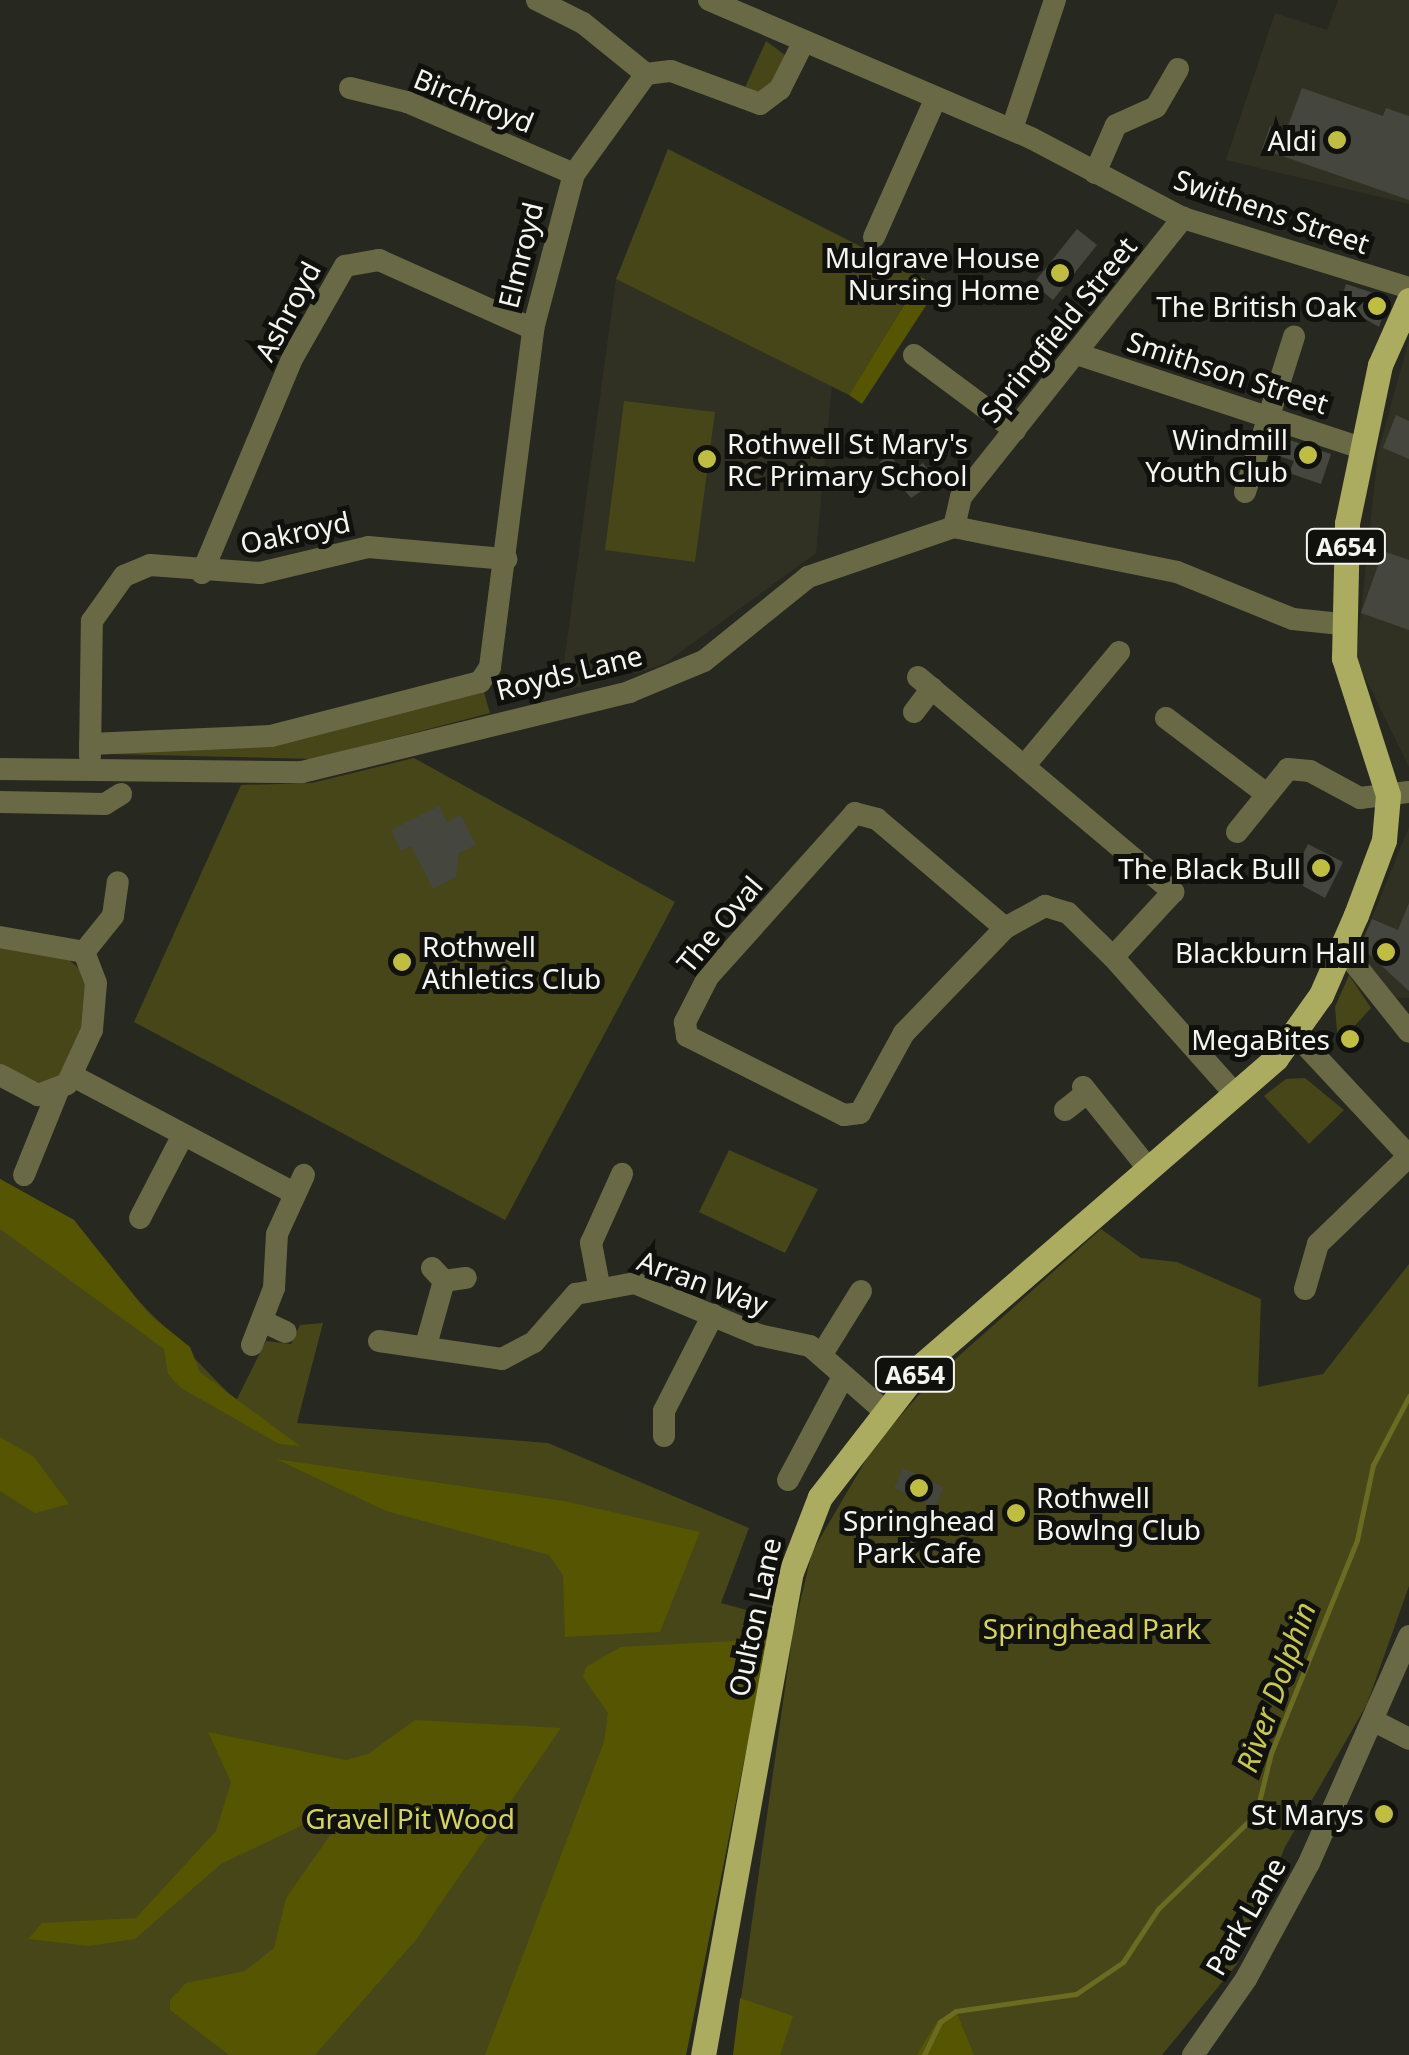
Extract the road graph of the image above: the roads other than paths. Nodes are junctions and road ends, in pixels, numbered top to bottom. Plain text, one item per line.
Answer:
1 (537, 0) edge
2 (709, 0) edge
3 (1055, 0) edge
4 (804, 41) junction
5 (1182, 66) dead end
6 (646, 74) junction
7 (350, 88) dead end
8 (936, 98) junction
9 (1012, 129) junction
10 (1095, 173) junction
11 (574, 174) junction
12 (1183, 218) junction
13 (874, 237) dead end
14 (1409, 288) edge
15 (1409, 300) edge
16 (532, 330) junction
17 (1294, 338) dead end
18 (1077, 354) junction
19 (914, 355) dead end
20 (1268, 416) junction
21 (1015, 430) junction
22 (1360, 448) junction
23 (1245, 492) dead end
24 (954, 527) junction
25 (506, 558) junction
26 (202, 572) junction
27 (1341, 624) junction
28 (1119, 652) dead end
29 (487, 674) joint
30 (914, 712) dead end
31 (1166, 718) dead end
32 (90, 744) junction
33 (1025, 765) junction
34 (0, 769) edge
35 (89, 770) junction
36 (1398, 793) edge
37 (121, 794) dead end
38 (1265, 794) junction
39 (0, 802) edge
40 (1237, 832) dead end
41 (118, 882) dead end
42 (1005, 928) junction
43 (0, 938) edge
44 (1342, 948) junction
45 (84, 952) junction
46 (1113, 957) junction
47 (1409, 1032) edge
48 (1296, 1035) junction
49 (0, 1075) edge
50 (66, 1083) junction
51 (1236, 1095) junction
52 (1065, 1110) dead end
53 (183, 1135) junction
54 (1409, 1156) edge
55 (1148, 1168) junction
56 (622, 1174) dead end
57 (24, 1175) dead end
58 (140, 1218) dead end
59 (447, 1276) dead end
60 (598, 1285) junction
61 (1304, 1290) dead end
62 (864, 1293) dead end
63 (713, 1315) junction
64 (262, 1321) junction
65 (286, 1332) dead end
66 (380, 1341) dead end
67 (252, 1345) dead end
68 (426, 1345) junction
69 (822, 1354) junction
70 (844, 1376) junction
71 (882, 1409) junction
72 (664, 1436) dead end
73 (788, 1480) dead end
74 (1409, 1636) edge
75 (1376, 1722) junction
76 (1409, 1739) edge
77 (703, 2055) edge
78 (1193, 2055) edge

1 - 6 street
2 - 4 street, Swithens Street
3 - 9 street
4 - 6 street
4 - 8 street, Swithens Street
5 - 10 street
6 - 11 street, Elmroyd
7 - 11 street, Birchroyd
8 - 9 street, Swithens Street
8 - 13 street
9 - 10 street, Swithens Street
10 - 12 street, Swithens Street
11 - 16 street, Elmroyd
12 - 14 street, Swithens Street
12 - 18 street, Springfield Street
15 - 22 main road, A654
16 - 25 street, Elmroyd
16 - 26 street, Ashroyd
17 - 20 street
18 - 20 street, Smithson Street
18 - 21 street, Springfield Street
19 - 21 street
20 - 22 street, Smithson Street
20 - 23 street
21 - 24 street, Springfield Street
22 - 27 main road, A654
24 - 27 street
24 - 35 street, Royds Lane
25 - 26 street, Oakroyd
25 - 29 street, Elmroyd
26 - 32 street, Oakroyd
27 - 36 main road, A654
28 - 33 street
29 - 32 street, Royds Lane
30 - 33 street
31 - 38 street
32 - 35 street, Oakroyd
33 - 46 street
34 - 35 street, Royds Lane
36 - 38 street
36 - 44 main road, A654
37 - 39 street
38 - 40 street
41 - 45 street
42 - 42 street, The Oval
42 - 46 street, The Oval
43 - 45 street
44 - 47 street
44 - 48 main road, A654
45 - 50 street
46 - 51 street, The Oval
48 - 51 main road, Oulton Lane / A654
48 - 54 street
49 - 50 street
50 - 53 street
50 - 57 street
51 - 55 main road, Oulton Lane / A654
52 - 55 street
53 - 58 street
53 - 64 street
54 - 61 street
55 - 71 main road, Oulton Lane / A654
56 - 60 street
59 - 68 street
60 - 63 street, Arran Way
60 - 68 street, Arran Way
62 - 69 street
63 - 69 street, Arran Way
63 - 72 street
64 - 65 street
64 - 67 street
66 - 68 street, Arran Way
69 - 70 street, Arran Way
70 - 71 street, Arran Way
70 - 73 street
71 - 77 main road, Oulton Lane / A654
74 - 75 street, Park Lane
75 - 76 street
75 - 78 street, Park Lane

